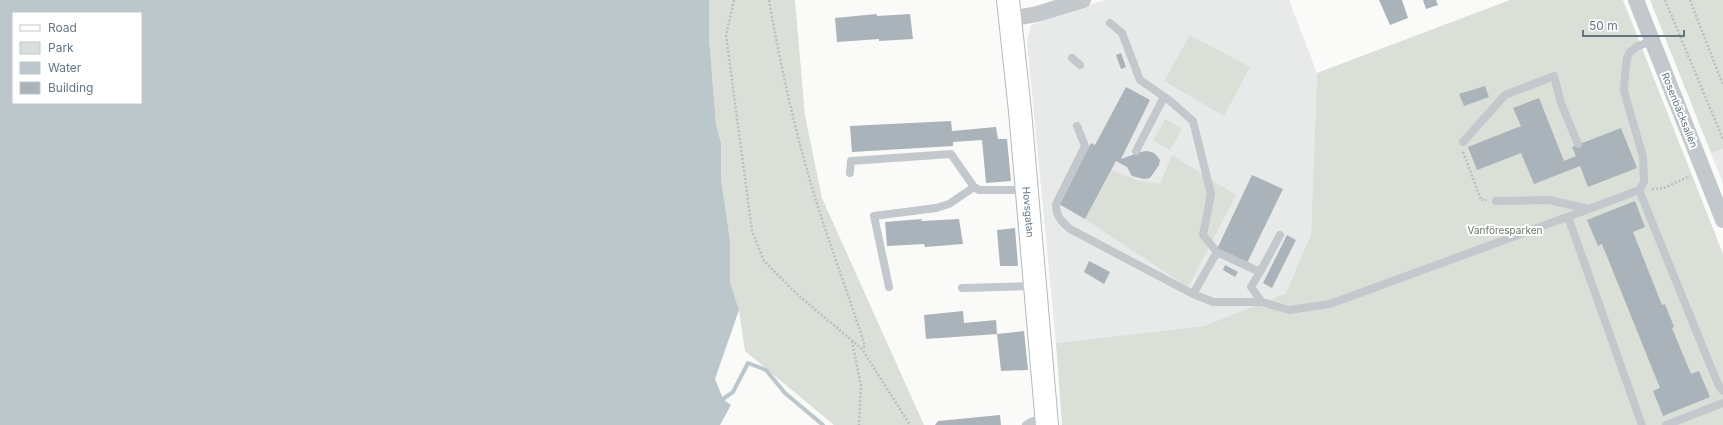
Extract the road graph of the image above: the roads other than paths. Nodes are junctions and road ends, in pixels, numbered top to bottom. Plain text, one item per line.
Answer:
1 (1083, 0) edge
2 (1636, 0) edge
3 (1009, 9) edge
4 (1110, 23) dead end
5 (1652, 41) junction
6 (1072, 58) dead end
7 (1080, 65) dead end
8 (1164, 97) junction
9 (1077, 126) dead end
10 (1463, 142) road end
11 (1578, 144) dead end
12 (1136, 151) dead end
13 (850, 173) dead end
14 (974, 187) junction
15 (1027, 190) junction
16 (1639, 190) junction
17 (1496, 201) road end
18 (1588, 209) junction
19 (1568, 217) junction
20 (1723, 220) edge
21 (1280, 235) dead end
22 (1217, 252) junction
23 (1260, 272) junction
24 (1034, 286) junction
25 (890, 287) dead end
26 (962, 288) dead end
27 (1194, 294) junction
28 (1262, 302) junction
29 (1723, 391) edge
30 (1723, 403) edge
31 (1046, 421) edge
32 (1026, 425) edge
33 (1642, 425) edge
34 (1666, 425) edge

1 - 3 street
2 - 5 street, Rosenbäcksallén
3 - 15 main road, Hovsgatan
4 - 8 lane
5 - 16 lane
5 - 20 street, Rosenbäcksallén
6 - 7 lane
8 - 12 lane
8 - 22 lane
9 - 27 lane
10 - 11 lane
13 - 14 lane
14 - 15 lane
14 - 25 lane
15 - 24 main road, Hovsgatan
16 - 18 lane
16 - 29 lane
17 - 18 lane
18 - 19 lane
19 - 28 lane
19 - 33 lane
21 - 23 lane
22 - 23 lane
22 - 27 lane
23 - 28 lane
24 - 26 lane
24 - 31 main road, Hovsgatan
27 - 28 lane
30 - 34 lane
31 - 32 lane

